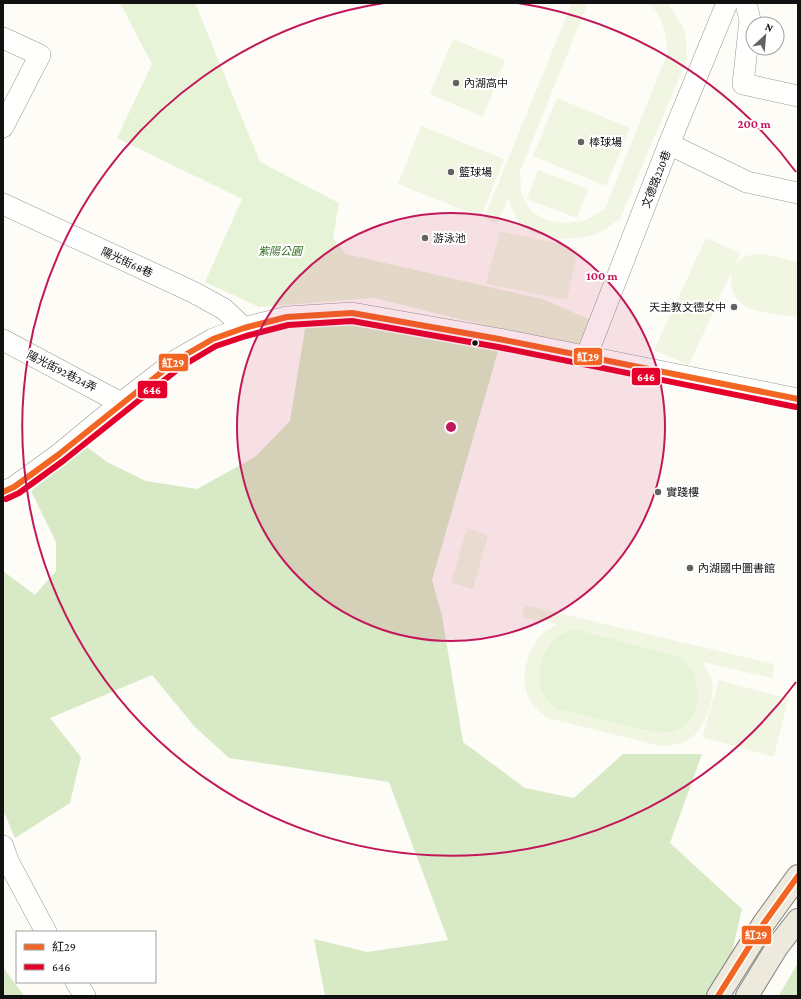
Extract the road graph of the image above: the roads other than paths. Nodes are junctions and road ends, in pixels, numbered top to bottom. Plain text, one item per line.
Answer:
1 (727, 3) edge
2 (746, 3) edge
3 (3, 38) edge
4 (798, 96) edge
5 (3, 127) edge
6 (669, 144) junction
7 (798, 193) edge
8 (3, 204) edge
9 (244, 328) junction
10 (3, 340) edge
11 (586, 357) junction
12 (798, 399) edge
13 (121, 403) junction
14 (7, 487) edge
15 (3, 846) edge
16 (798, 876) edge
17 (798, 920) edge
18 (45, 931) edge
19 (77, 983) edge
20 (85, 996) edge
21 (718, 996) edge
22 (747, 996) edge

1 - 6 street, 文德路220巷
2 - 4 street
3 - 5 street
6 - 7 street
6 - 11 street, 文德路220巷
8 - 9 street, 陽光街68巷
9 - 11 street
9 - 13 street
10 - 13 street, 陽光街92巷24弄
11 - 12 street
13 - 14 street
15 - 18 street
16 - 21 main road
17 - 22 main road
19 - 20 street

